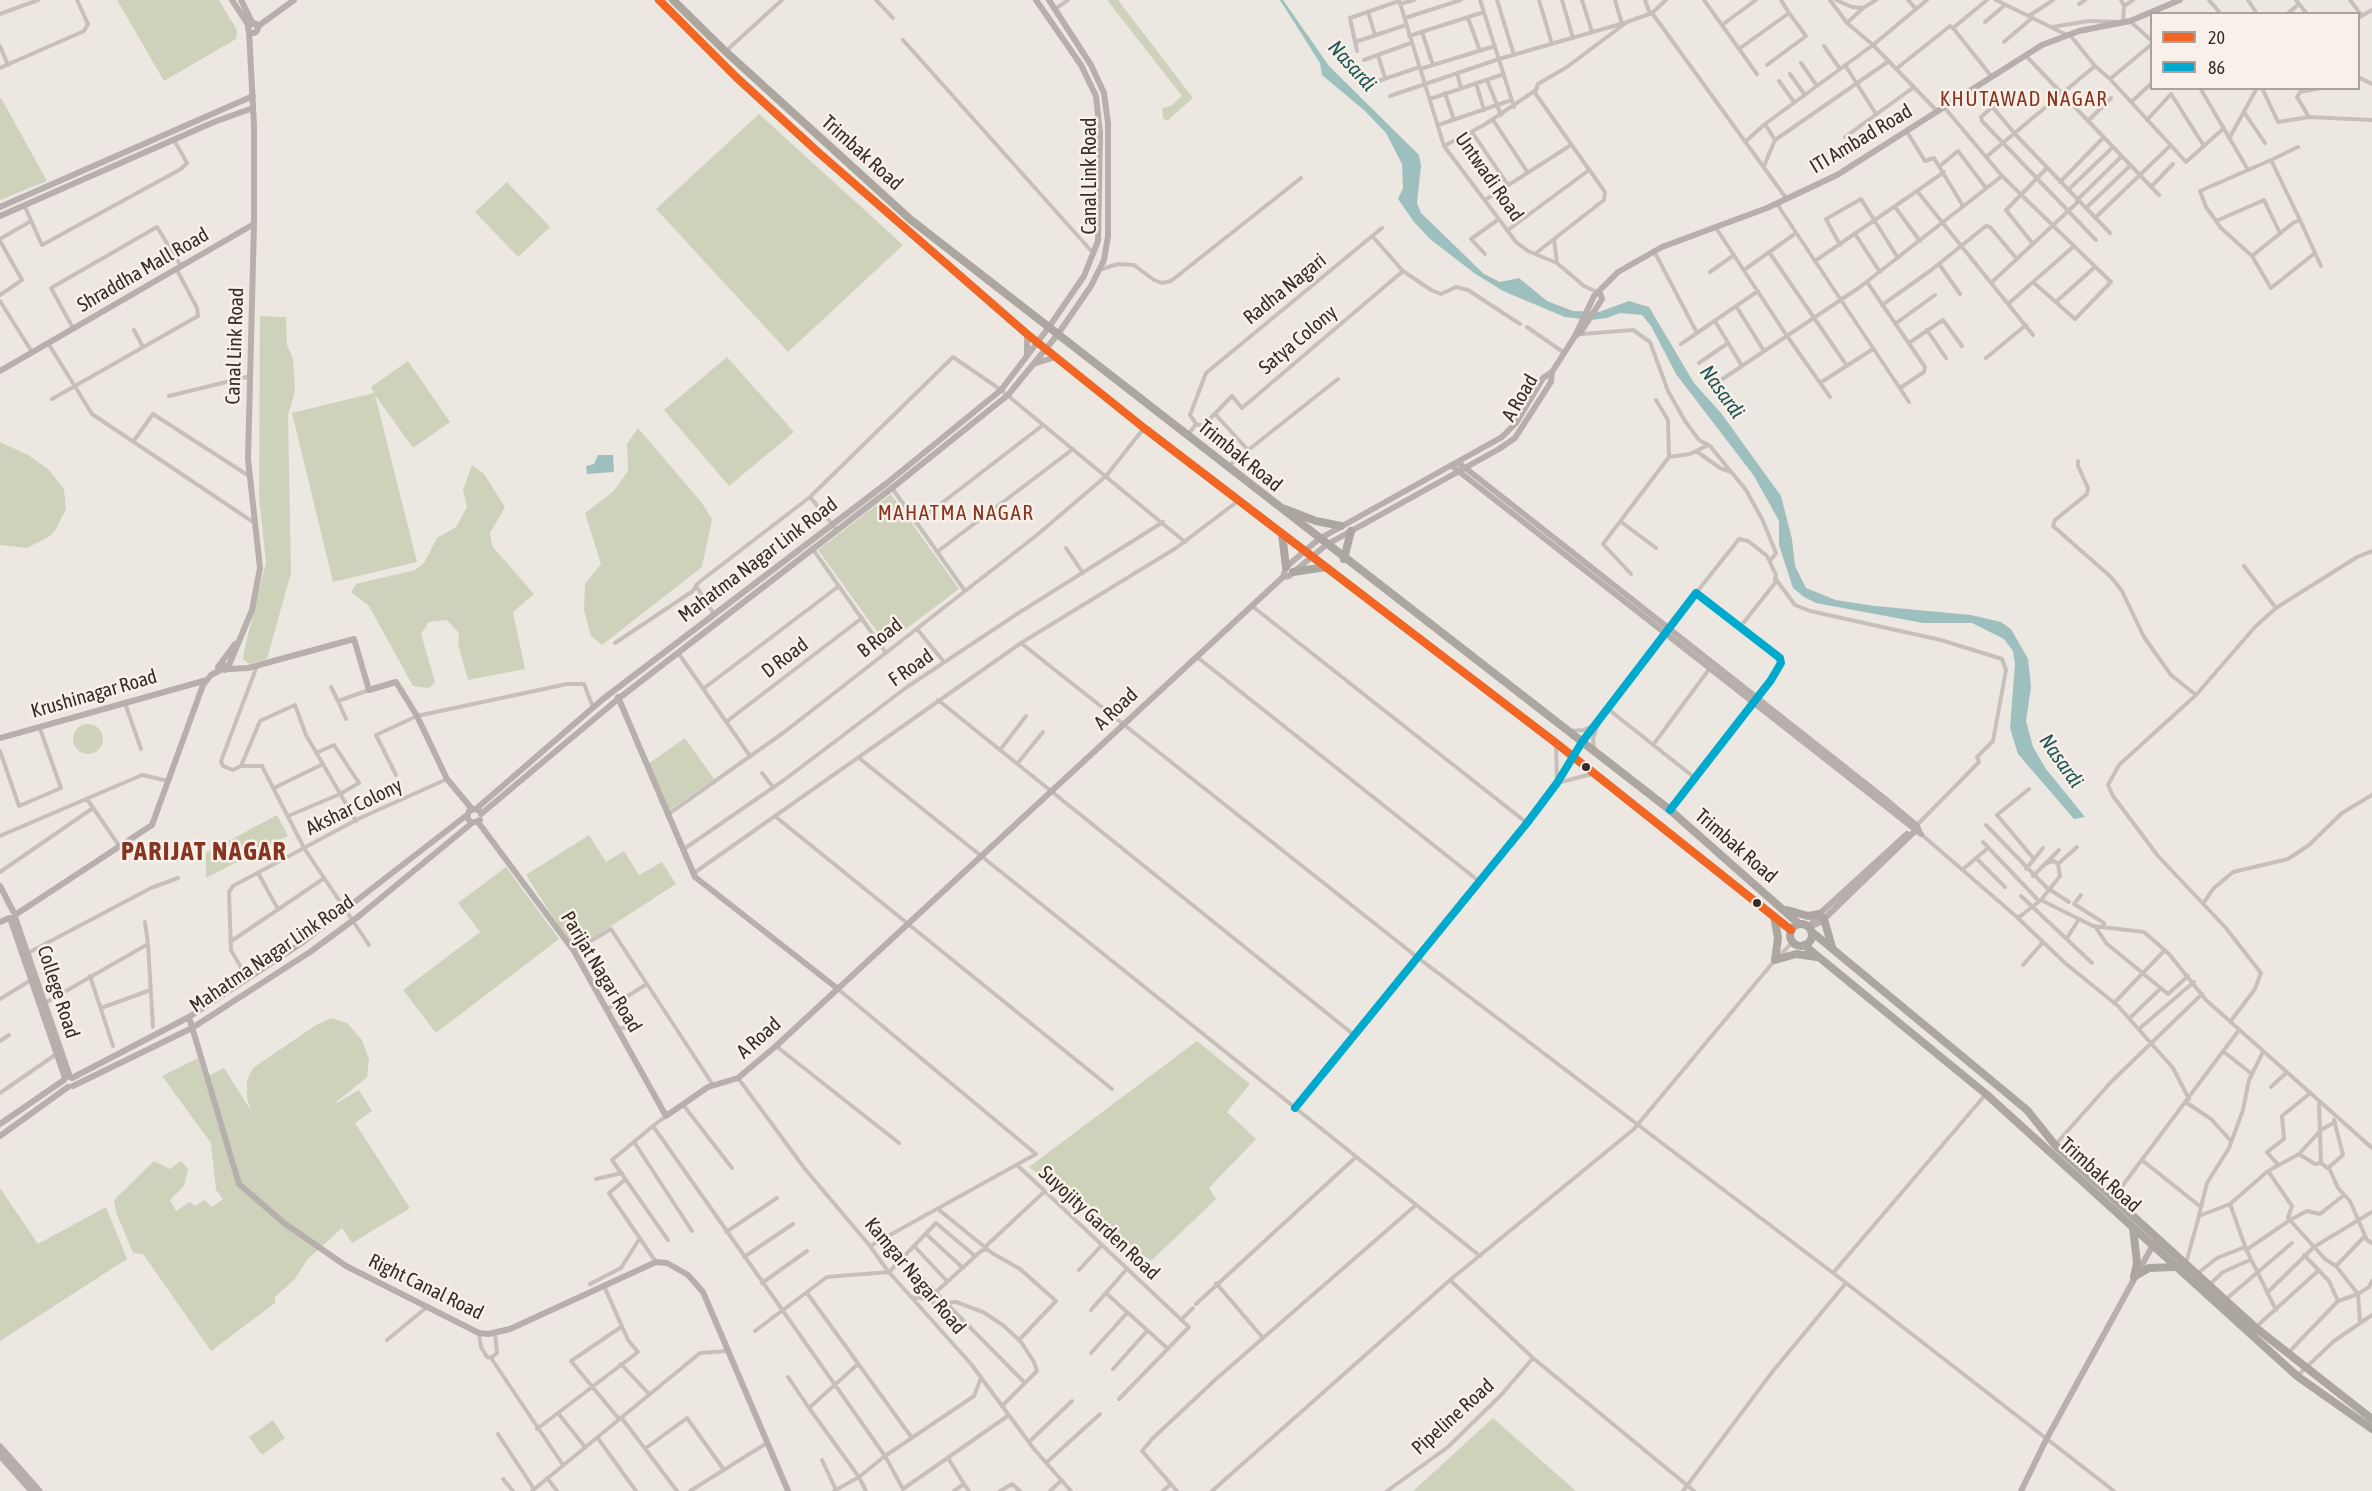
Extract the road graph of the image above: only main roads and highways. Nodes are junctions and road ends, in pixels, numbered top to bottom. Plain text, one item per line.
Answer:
1 (659, 0) edge
2 (674, 0) edge
3 (1275, 505) junction
4 (1341, 526) road end
5 (1351, 531) road end
6 (1282, 534) junction
7 (1344, 559) junction
8 (1326, 567) junction
9 (1783, 909) junction
10 (1773, 915) junction
11 (1799, 924) junction
12 (1791, 930) junction
13 (1811, 930) junction
14 (1804, 945) junction
15 (1835, 952) junction
16 (1820, 958) junction
17 (2133, 1228) junction
18 (2155, 1243) junction
19 (2175, 1267) junction
20 (2372, 1419) edge
21 (2372, 1429) edge
22 (0, 1447) edge
23 (0, 1455) edge
24 (32, 1491) edge
25 (39, 1491) edge

1 - 6 highway, Trimbak Road
2 - 3 highway, Trimbak Road
3 - 4 highway
3 - 7 highway, Trimbak Road
5 - 7 highway
6 - 8 highway, Trimbak Road
6 - 8 highway
7 - 9 highway, Trimbak Road
8 - 10 highway, Trimbak Road
9 - 11 highway, Trimbak Road
9 - 15 highway
10 - 12 highway, Trimbak Road
10 - 16 highway
11 - 12 highway
11 - 13 highway
12 - 14 highway
13 - 14 highway
13 - 15 highway, Trimbak Road
14 - 16 highway, Trimbak Road
15 - 18 highway, Trimbak Road
16 - 17 highway, Trimbak Road
17 - 18 highway, Trimbak Road
17 - 19 highway
18 - 19 highway, Trimbak Road
18 - 20 highway, Trimbak Road
19 - 21 highway, Trimbak Road
22 - 25 main road
23 - 24 main road

